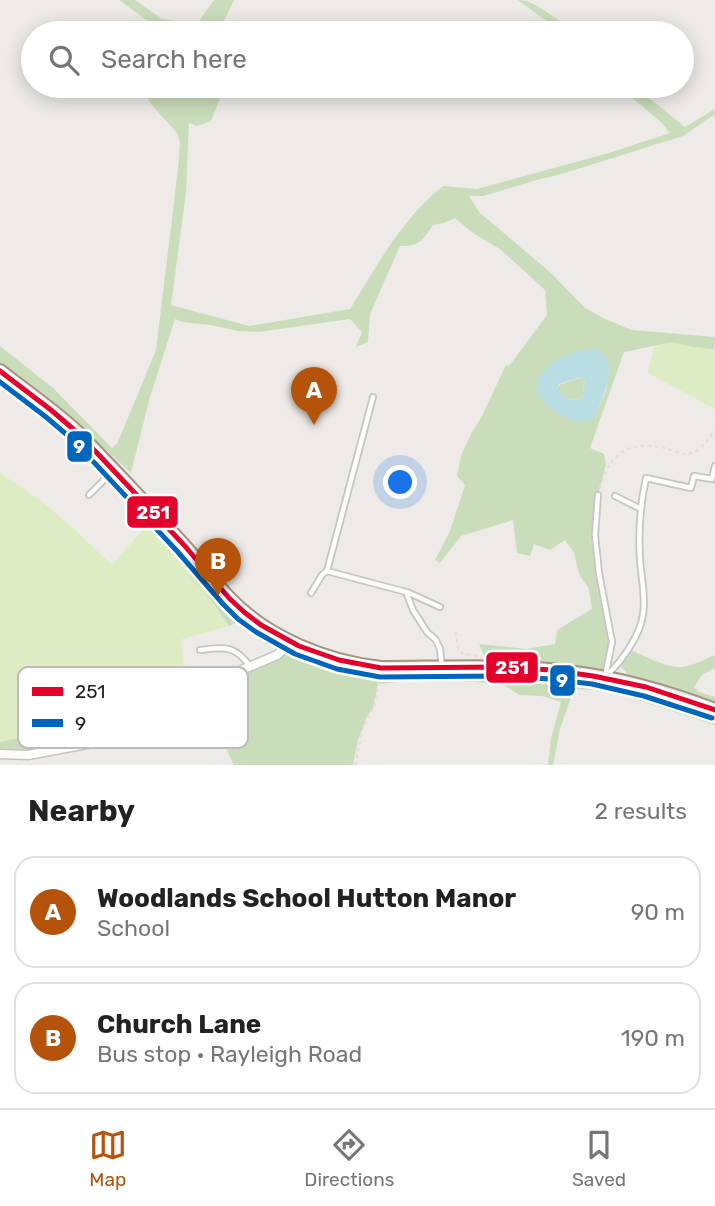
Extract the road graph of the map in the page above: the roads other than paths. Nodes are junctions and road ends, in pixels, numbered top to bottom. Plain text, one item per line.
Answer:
1 (0, 371) edge
2 (373, 397) dead end
3 (715, 466) edge
4 (114, 471) junction
5 (89, 495) dead end
6 (598, 495) road end
7 (615, 496) dead end
8 (639, 508) junction
9 (327, 571) junction
10 (406, 592) junction
11 (311, 593) dead end
12 (440, 607) dead end
13 (291, 642) junction
14 (200, 650) dead end
15 (250, 667) joint
16 (442, 668) junction
17 (605, 677) junction
18 (715, 710) edge
19 (65, 748) edge
20 (0, 754) edge

1 - 4 main road
2 - 9 lane
3 - 8 lane
4 - 5 lane
4 - 13 main road
6 - 17 lane
7 - 8 lane
8 - 17 lane
9 - 10 lane
9 - 11 lane
10 - 12 lane
10 - 16 lane
13 - 15 street
13 - 16 main road
14 - 15 lane
16 - 17 main road
17 - 18 main road
19 - 20 street

